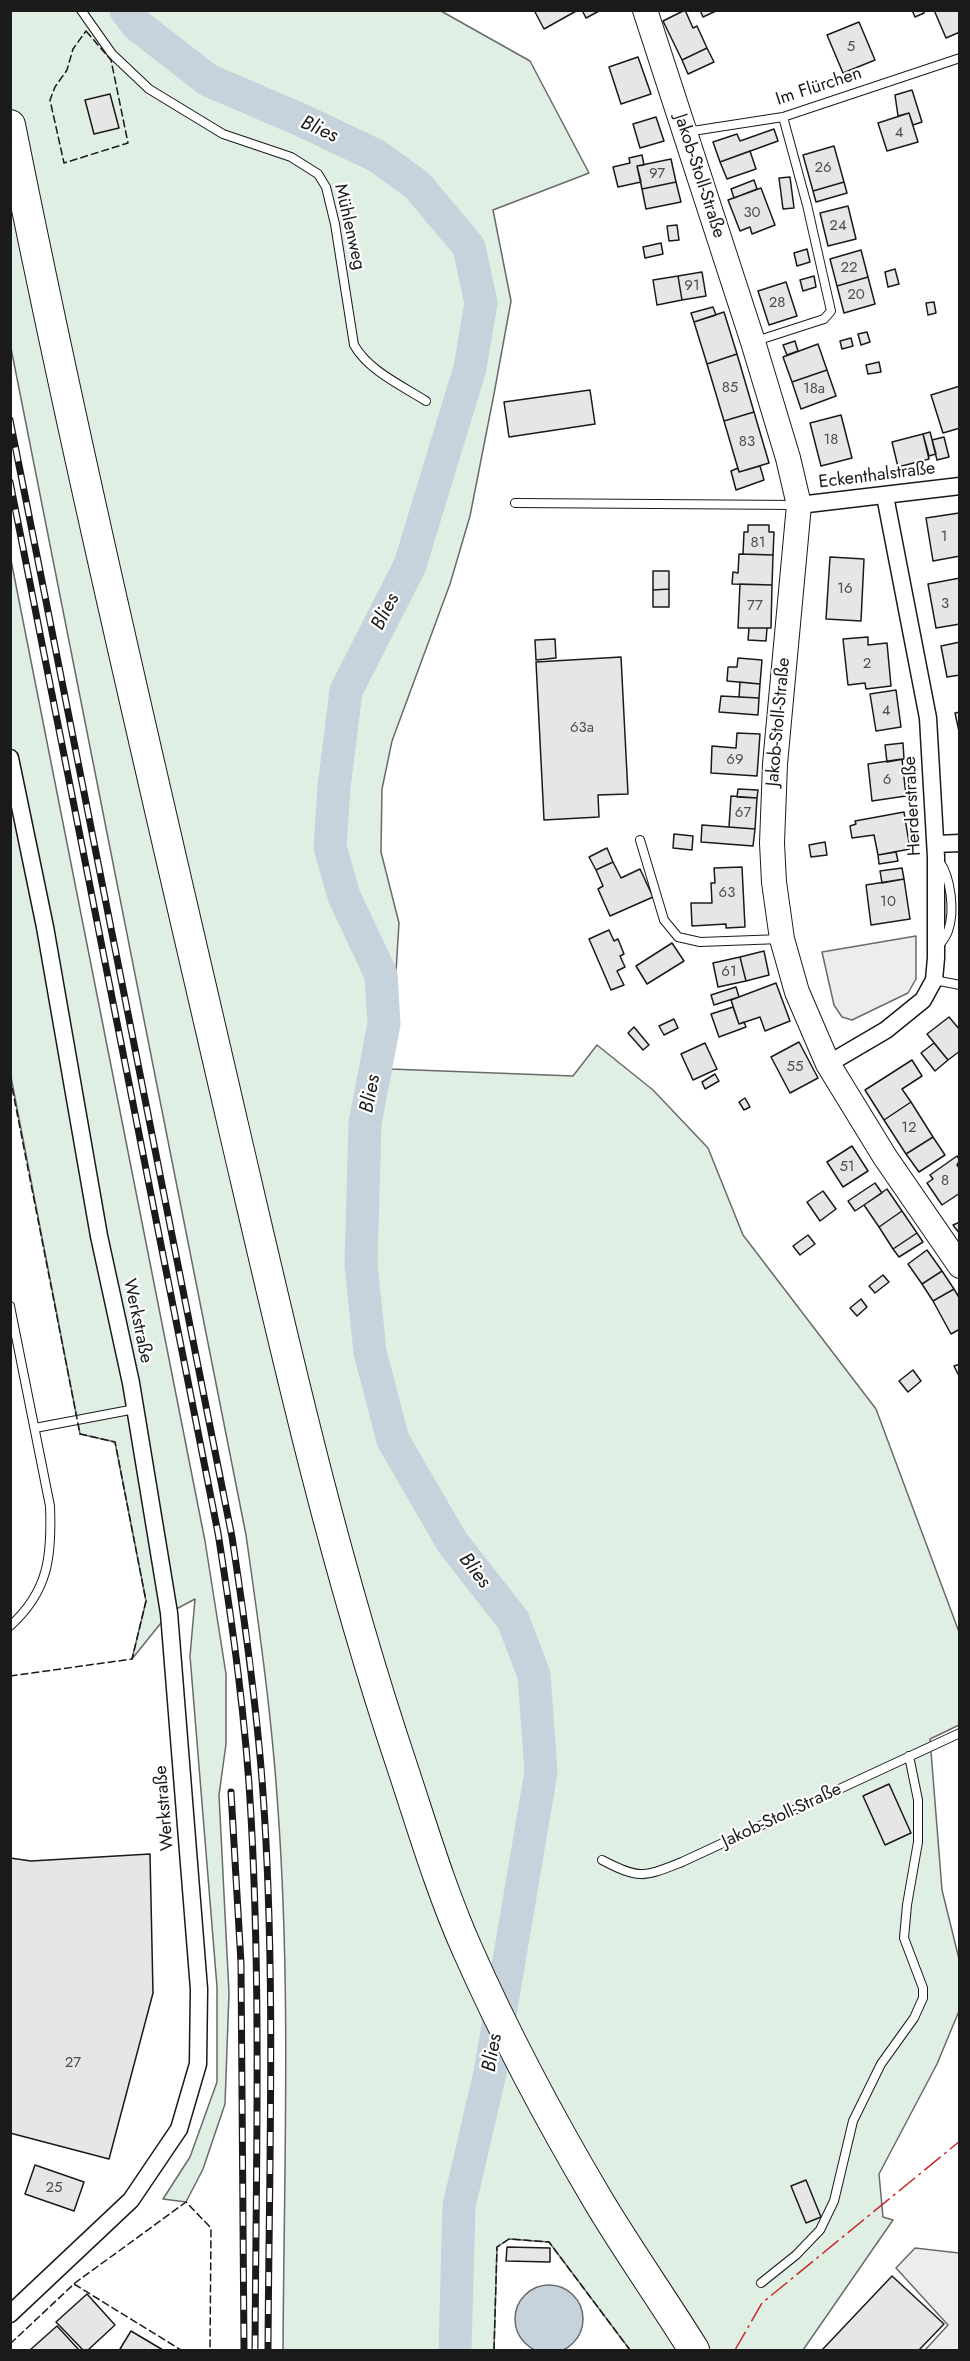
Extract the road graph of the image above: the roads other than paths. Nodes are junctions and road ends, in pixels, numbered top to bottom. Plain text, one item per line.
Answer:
1 (81, 10) edge
2 (645, 10) edge
3 (960, 58) edge
4 (783, 117) junction
5 (10, 125) edge
6 (685, 132) junction
7 (753, 342) junction
8 (426, 401) dead end
9 (960, 486) edge
10 (885, 496) junction
11 (515, 503) dead end
12 (799, 505) junction
13 (10, 758) edge
14 (640, 840) dead end
15 (960, 843) edge
16 (936, 851) junction
17 (782, 939) junction
18 (934, 980) junction
19 (960, 985) edge
20 (828, 1064) junction
21 (960, 1266) edge
22 (10, 1306) edge
23 (135, 1409) junction
24 (35, 1428) junction
25 (10, 1626) edge
26 (960, 1733) edge
27 (909, 1756) junction
28 (602, 1860) dead end
29 (643, 2271) junction
30 (761, 2283) dead end
31 (10, 2314) edge
32 (694, 2350) edge
33 (705, 2350) edge

1 - 8 lane, Mühlenweg
2 - 6 main road, Jakob-Stoll-Straße
3 - 4 lane, Im Flürchen
4 - 6 lane, Im Flürchen
4 - 7 lane
5 - 29 highway
6 - 7 main road, Jakob-Stoll-Straße
7 - 12 main road, Jakob-Stoll-Straße
9 - 10 street, Eckenthalstraße
10 - 12 street, Eckenthalstraße
10 - 16 street, Herderstraße
11 - 12 lane
12 - 17 main road, Jakob-Stoll-Straße
13 - 23 street, Werkstraße
14 - 17 lane
15 - 16 street
16 - 18 street, Herderstraße
17 - 20 main road, Jakob-Stoll-Straße
18 - 19 lane
18 - 20 street
20 - 21 main road, Jakob-Stoll-Straße
22 - 24 lane
23 - 24 lane
23 - 31 street, Werkstraße
24 - 25 lane
26 - 27 lane, Jakob-Stoll-Straße
27 - 28 lane, Jakob-Stoll-Straße
27 - 30 lane
29 - 32 highway
29 - 33 highway

